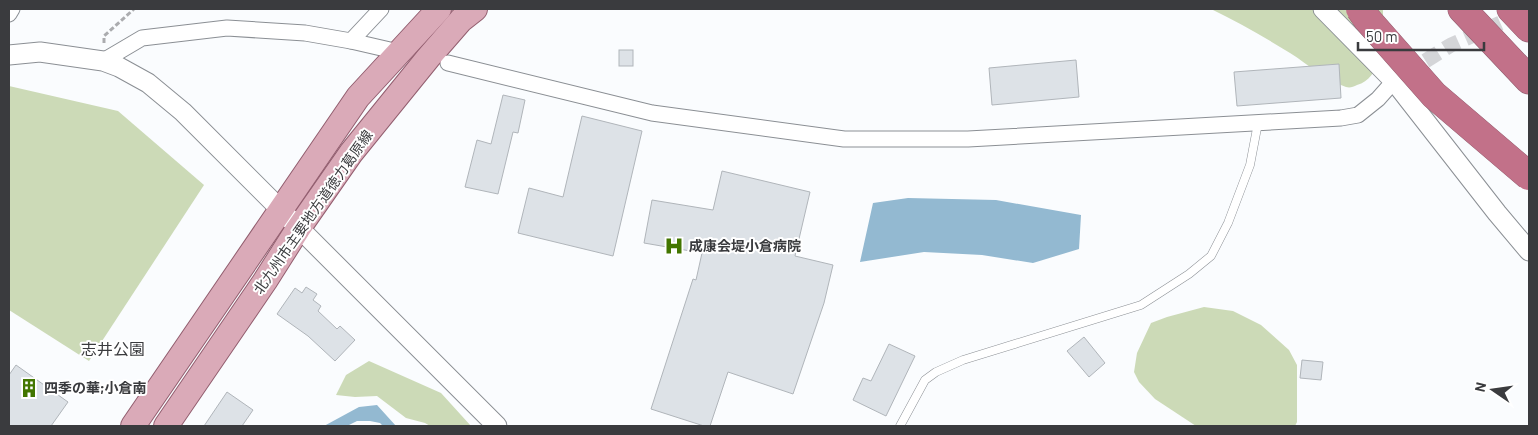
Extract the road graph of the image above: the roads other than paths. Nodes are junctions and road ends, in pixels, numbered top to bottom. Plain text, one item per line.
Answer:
1 (12, 9) edge
2 (381, 9) edge
3 (439, 9) edge
4 (475, 9) edge
5 (1323, 9) edge
6 (1360, 9) edge
7 (1462, 9) edge
8 (1511, 9) edge
9 (9, 14) edge
10 (1529, 28) edge
11 (351, 40) junction
12 (390, 50) dead end
13 (9, 56) edge
14 (103, 61) junction
15 (448, 63) dead end
16 (1394, 80) junction
17 (1529, 80) edge
18 (1258, 124) junction
19 (1529, 176) edge
20 (280, 210) junction
21 (298, 228) junction
22 (1529, 252) edge
23 (133, 426) edge
24 (166, 426) edge
25 (497, 426) edge
26 (900, 426) edge

1 - 9 street
2 - 11 street
3 - 20 main road, 北九州市主要地方道徳力葛原線
4 - 21 main road, 北九州市主要地方道徳力葛原線
5 - 16 street
6 - 19 highway, bridge
7 - 17 highway
8 - 10 highway
11 - 12 street
11 - 14 street
13 - 14 street
14 - 20 street
15 - 18 street
16 - 18 street
16 - 22 street
18 - 26 lane
20 - 21 street
20 - 23 main road, 北九州市主要地方道徳力葛原線
21 - 24 main road, 北九州市主要地方道徳力葛原線
21 - 25 street

